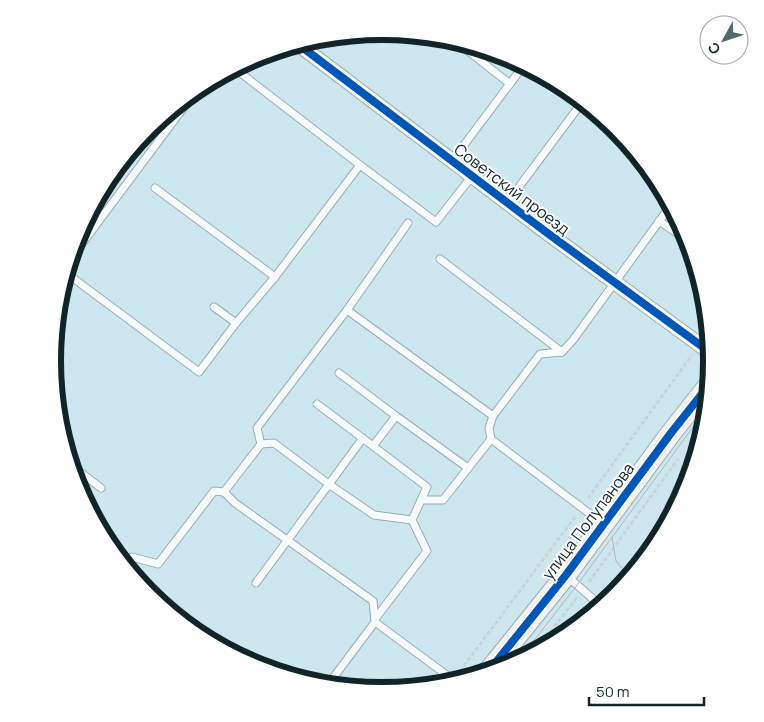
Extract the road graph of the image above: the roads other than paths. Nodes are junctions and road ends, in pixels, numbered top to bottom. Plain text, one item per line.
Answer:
1 (305, 49) edge
2 (469, 52) edge
3 (520, 71) edge
4 (241, 72) edge
5 (510, 84) junction
6 (578, 107) edge
7 (181, 111) edge
8 (452, 161) junction
9 (360, 165) junction
10 (472, 176) junction
11 (155, 188) dead end
12 (507, 203) junction
13 (666, 212) edge
14 (659, 221) junction
15 (408, 223) dead end
16 (676, 233) edge
17 (84, 241) edge
18 (440, 259) dead end
19 (276, 277) junction
20 (72, 278) edge
21 (614, 282) junction
22 (214, 307) dead end
23 (347, 310) junction
24 (236, 323) junction
25 (702, 347) edge
26 (562, 352) junction
27 (339, 373) dead end
28 (700, 399) edge
29 (317, 404) dead end
30 (396, 416) junction
31 (493, 416) junction
32 (364, 438) junction
33 (492, 439) junction
34 (261, 444) junction
35 (374, 446) junction
36 (468, 468) junction
37 (81, 473) edge
38 (330, 485) junction
39 (101, 488) dead end
40 (224, 492) junction
41 (421, 500) junction
42 (412, 520) junction
43 (603, 524) junction
44 (288, 541) junction
45 (130, 559) edge
46 (566, 575) junction
47 (256, 583) dead end
48 (595, 601) edge
49 (375, 620) junction
50 (497, 661) edge
51 (447, 675) edge
52 (333, 678) edge

1 - 8 street, Советский проезд
2 - 5 lane
3 - 5 lane
4 - 9 lane
5 - 8 lane
6 - 12 lane
7 - 17 lane
8 - 10 street, Советский проезд
9 - 10 lane
9 - 19 lane
10 - 12 street, Советский проезд
11 - 19 lane
12 - 21 street, Советский проезд
13 - 14 lane
14 - 16 lane
14 - 21 lane
15 - 23 lane
18 - 26 lane
19 - 24 lane
20 - 24 lane
21 - 25 street, Советский проезд
21 - 26 lane
22 - 24 lane
23 - 31 lane
23 - 34 lane
26 - 31 lane
27 - 30 lane
28 - 43 street, улица Полупанова
29 - 32 lane
30 - 35 lane
30 - 36 lane
31 - 33 lane
32 - 35 lane
32 - 38 lane
33 - 36 lane
33 - 43 lane
34 - 38 lane
34 - 40 lane
35 - 41 lane
36 - 41 lane
37 - 39 lane
38 - 42 lane
38 - 44 lane
40 - 44 lane
40 - 45 lane
41 - 42 lane
42 - 49 lane
43 - 46 street, улица Полупанова
44 - 47 lane
44 - 49 lane
46 - 48 lane
46 - 50 street, улица Полупанова
49 - 51 lane
49 - 52 lane

